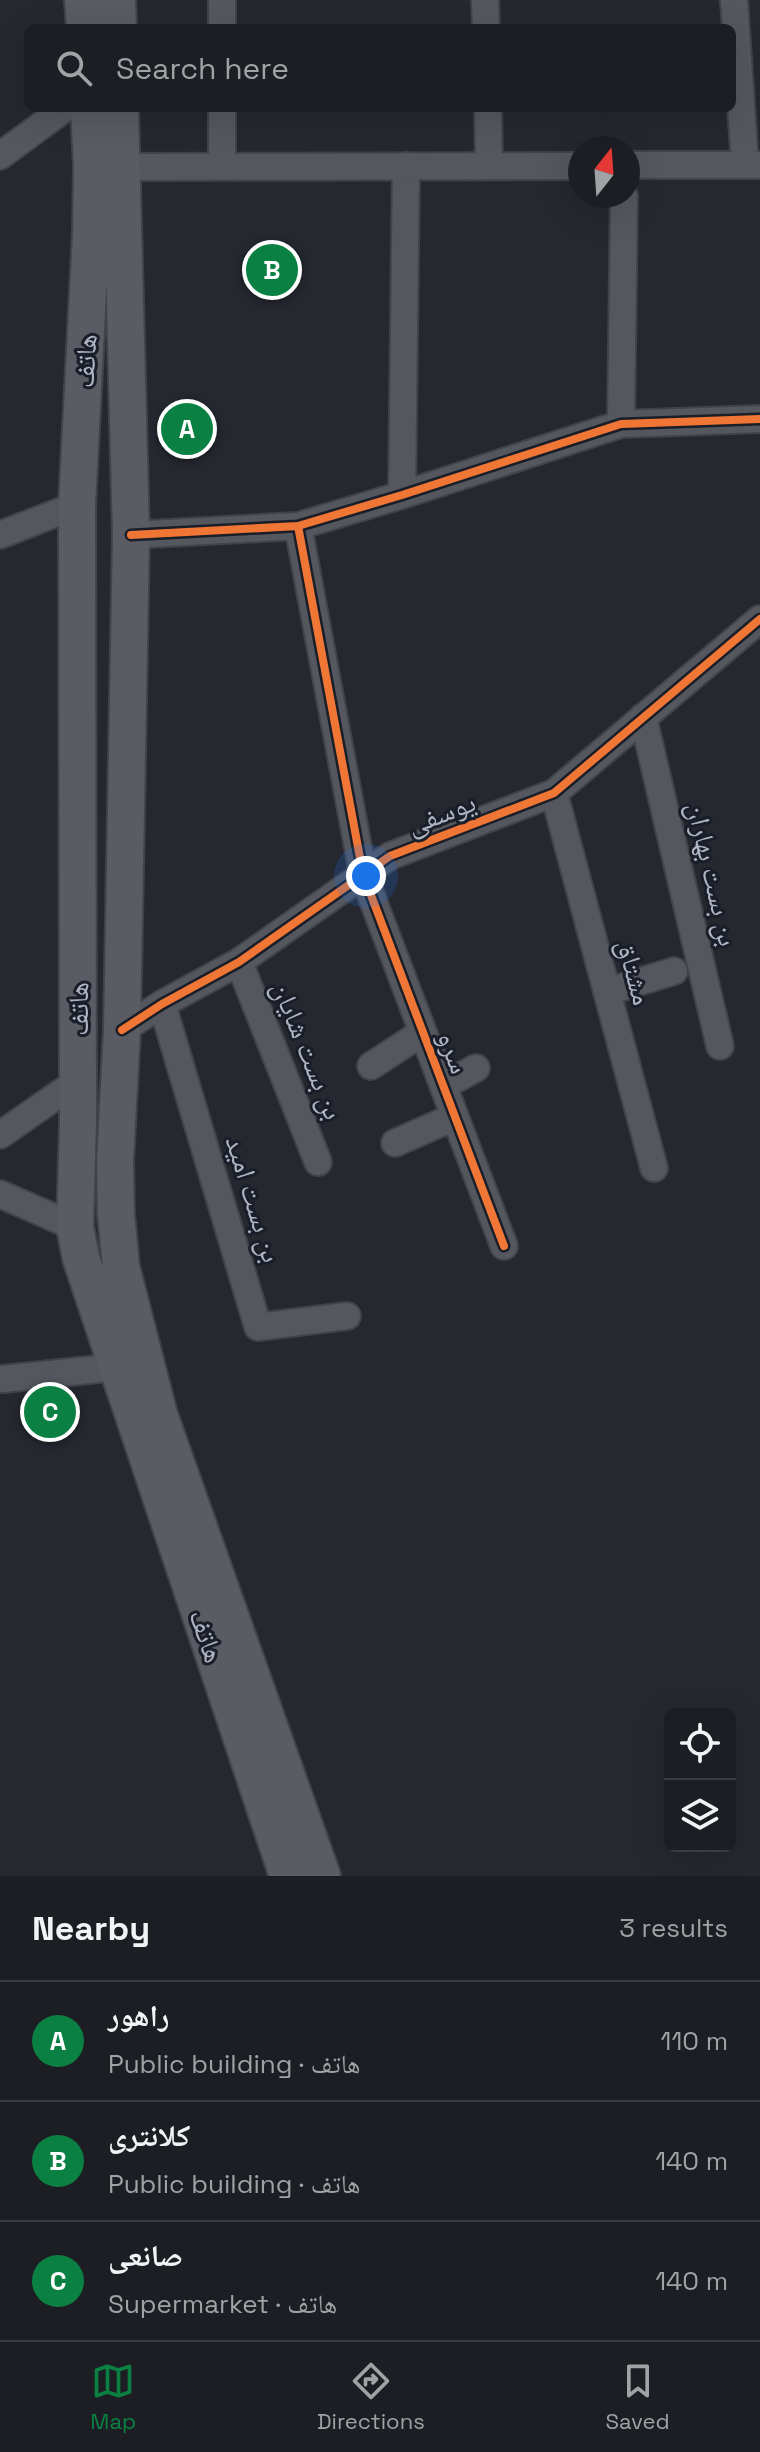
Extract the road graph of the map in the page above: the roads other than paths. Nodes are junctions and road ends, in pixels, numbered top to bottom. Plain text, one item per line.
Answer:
1 (83, 0) edge
2 (117, 0) edge
3 (222, 0) edge
4 (485, 0) edge
5 (734, 0) edge
6 (85, 24) edge
7 (118, 24) edge
8 (222, 24) edge
9 (486, 24) edge
10 (60, 112) edge
11 (90, 112) edge
12 (119, 112) edge
13 (222, 112) edge
14 (488, 112) edge
15 (0, 156) edge
16 (640, 165) edge
17 (753, 165) edge
18 (406, 166) junction
19 (489, 166) junction
20 (568, 166) edge
21 (107, 167) junction
22 (222, 167) junction
23 (624, 208) edge
24 (760, 419) edge
25 (621, 424) junction
26 (402, 495) junction
27 (77, 505) junction
28 (298, 526) junction
29 (0, 535) edge
30 (131, 535) junction
31 (760, 619) edge
32 (643, 717) junction
33 (554, 793) junction
34 (363, 874) junction
35 (239, 962) junction
36 (674, 971) dead end
37 (607, 992) junction
38 (162, 1004) junction
39 (122, 1030) junction
40 (423, 1032) junction
41 (720, 1046) dead end
42 (371, 1066) dead end
43 (476, 1068) dead end
44 (78, 1081) junction
45 (443, 1086) junction
46 (454, 1117) junction
47 (0, 1135) edge
48 (395, 1143) dead end
49 (318, 1162) dead end
50 (654, 1168) dead end
51 (0, 1194) edge
52 (75, 1227) junction
53 (504, 1246) dead end
54 (347, 1316) dead end
55 (117, 1367) junction
56 (3, 1379) dead end
57 (292, 1853) edge
58 (322, 1876) edge

1 - 6 main road
2 - 7 main road
3 - 8 street
4 - 9 street
5 - 17 street
10 - 15 street
11 - 21 main road, هاتف
12 - 21 main road, هاتف
13 - 22 street
14 - 19 street
16 - 17 street
18 - 19 street
18 - 22 street
18 - 26 street
19 - 20 street
21 - 22 street
21 - 27 main road, هاتف
21 - 30 main road, هاتف
23 - 25 street
24 - 25 street
25 - 26 street
26 - 28 street
27 - 29 street
27 - 44 main road, هاتف
28 - 30 street
28 - 34 street, سرو
30 - 39 main road, هاتف
31 - 32 street, یوسفی
32 - 33 street, یوسفی
32 - 41 street, بن بست بهاران
33 - 34 street, یوسفی
33 - 37 street, مشتاق
34 - 35 street, یوسفی
34 - 40 street, سرو
35 - 38 street, یوسفی
35 - 49 street, بن بست شایان
36 - 37 street
37 - 50 street, مشتاق
38 - 39 street, یوسفی
38 - 54 street, بن بست امید
39 - 57 main road, هاتف
40 - 42 street
40 - 45 street, سرو
43 - 45 street
44 - 47 street
44 - 52 main road, هاتف
45 - 46 street, سرو
46 - 48 street
46 - 53 street, سرو
51 - 52 street
52 - 55 main road, هاتف
55 - 56 street
55 - 57 main road, هاتف
57 - 58 main road, هاتف

